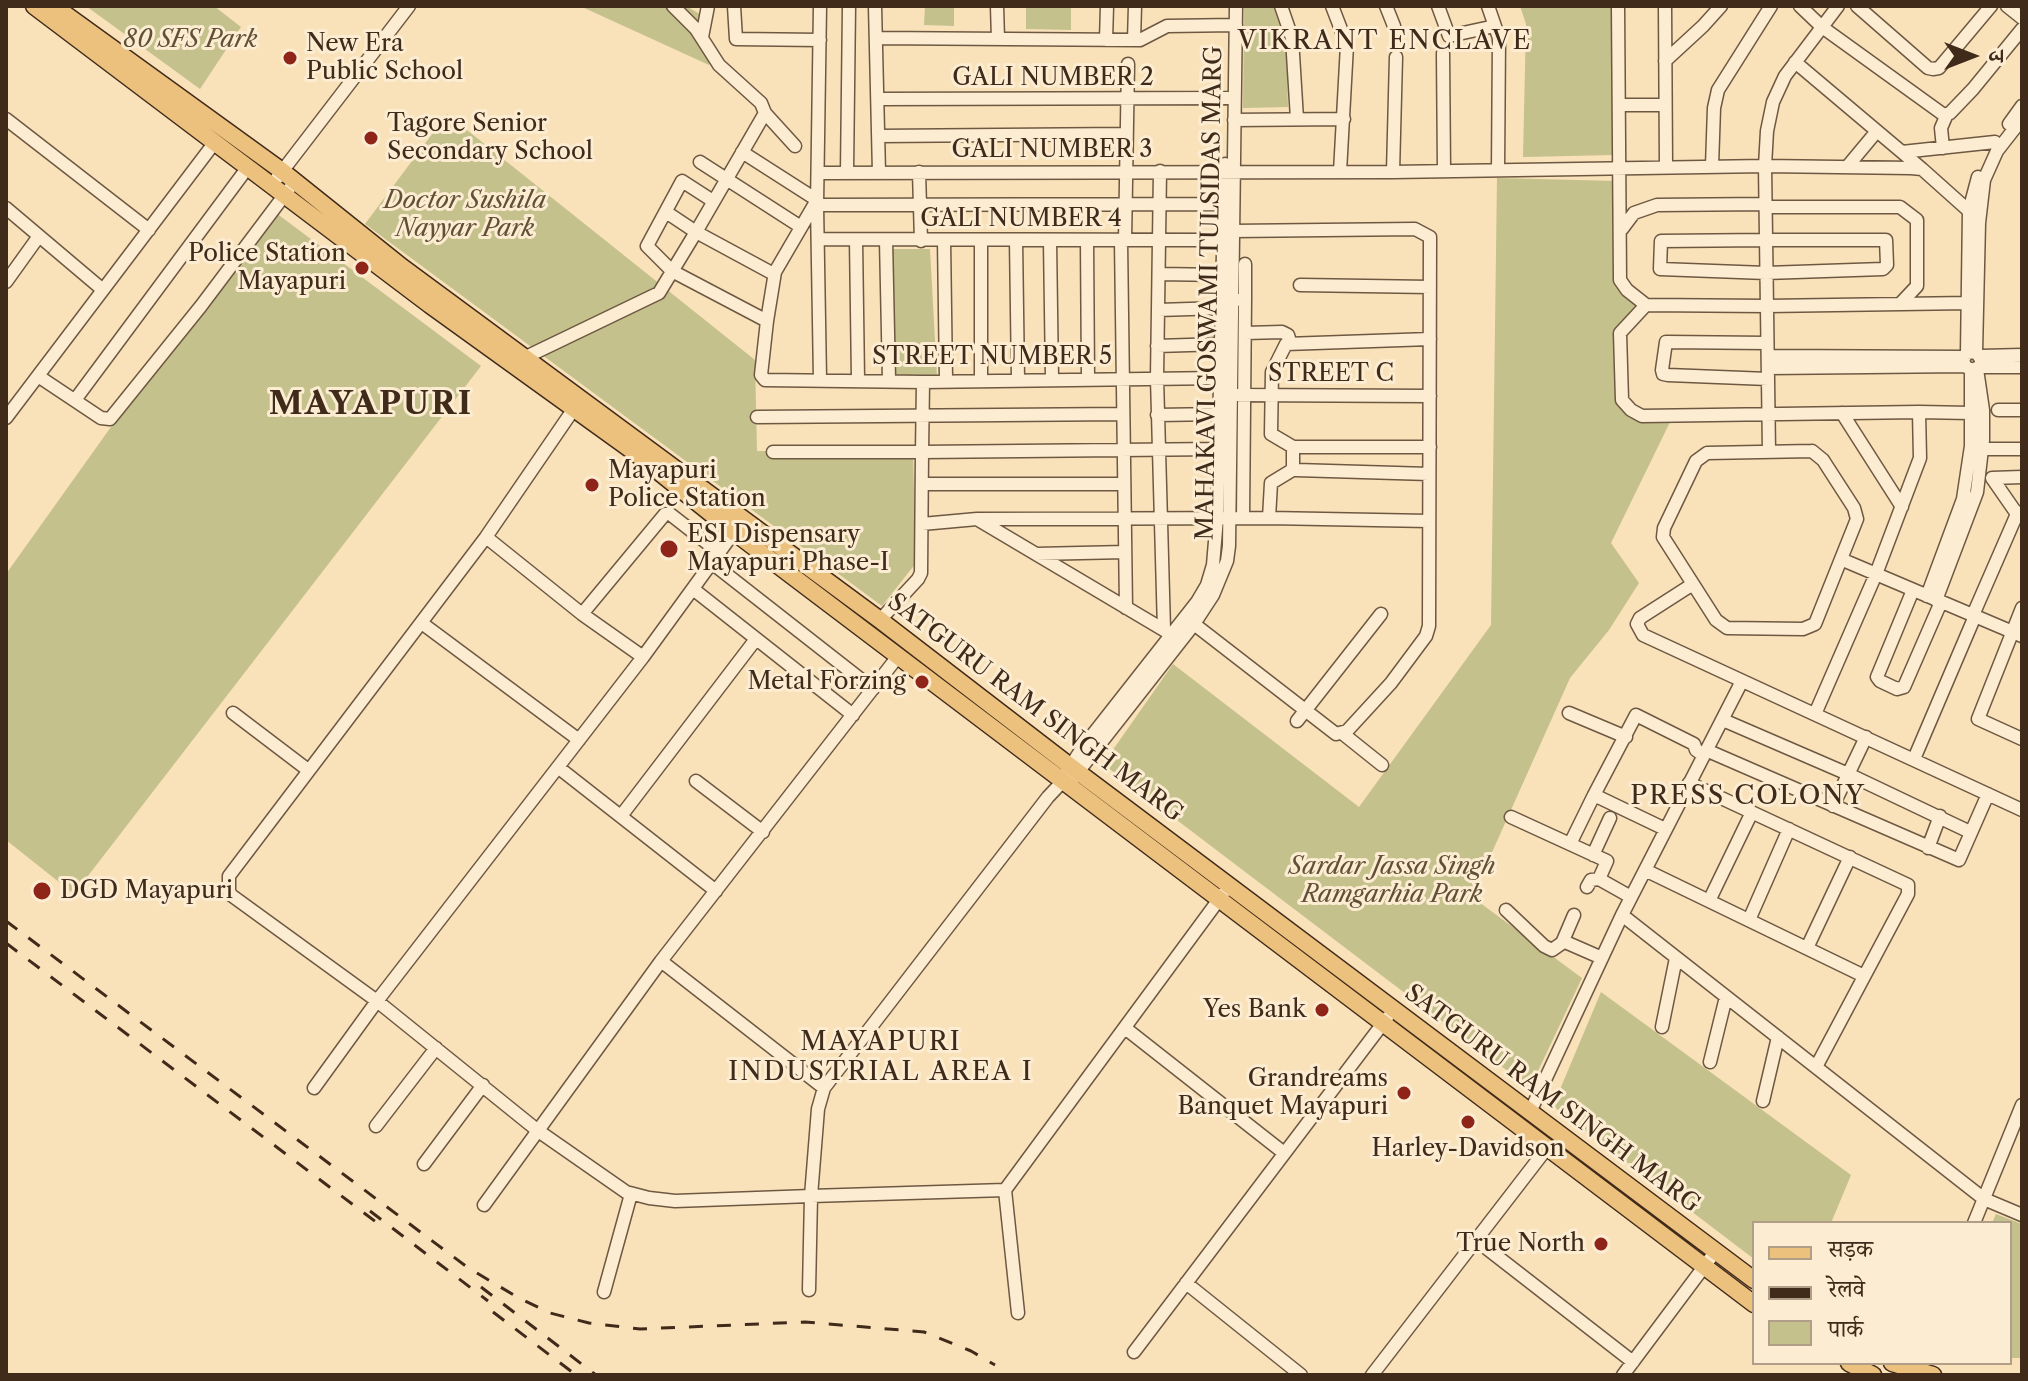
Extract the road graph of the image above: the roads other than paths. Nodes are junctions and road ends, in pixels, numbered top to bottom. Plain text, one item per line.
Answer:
1 (34, 6) edge
2 (54, 6) edge
3 (409, 6) edge
4 (673, 6) edge
5 (708, 6) edge
6 (734, 6) edge
7 (820, 6) edge
8 (849, 6) edge
9 (875, 6) edge
10 (997, 6) edge
11 (1107, 6) edge
12 (1135, 6) edge
13 (1229, 6) edge
14 (1236, 6) edge
15 (1281, 6) edge
16 (1332, 6) edge
17 (1386, 6) edge
18 (1438, 6) edge
19 (1488, 6) edge
20 (1618, 6) edge
21 (1665, 6) edge
22 (1721, 6) edge
23 (1771, 6) edge
24 (1800, 6) edge
25 (1838, 6) edge
26 (1857, 6) edge
27 (1991, 6) edge
28 (2007, 6) edge
29 (2022, 18) edge
30 (1232, 25) junction
31 (1394, 26) dead end
32 (1495, 26) junction
33 (1822, 27) junction
34 (2022, 29) edge
35 (876, 38) junction
36 (736, 39) junction
37 (998, 39) junction
38 (820, 40) junction
39 (1106, 40) junction
40 (1134, 40) junction
41 (705, 42) junction
42 (1443, 53) dead end
43 (1396, 57) dead end
44 (1665, 61) junction
45 (1795, 62) junction
46 (1128, 64) dead end
47 (1228, 98) junction
48 (878, 99) junction
49 (1127, 100) junction
50 (1619, 105) junction
51 (1665, 105) junction
52 (2022, 106) edge
53 (765, 113) junction
54 (1947, 114) junction
55 (6, 119) edge
56 (1297, 119) junction
57 (1344, 119) junction
58 (2022, 119) edge
59 (1234, 120) junction
60 (1877, 131) junction
61 (1126, 134) junction
62 (879, 136) junction
63 (215, 142) junction
64 (1995, 142) junction
65 (795, 146) dead end
66 (1943, 148) junction
67 (742, 152) junction
68 (1902, 152) junction
69 (700, 162) dead end
70 (1666, 166) junction
71 (1712, 166) junction
72 (1765, 166) junction
73 (248, 167) junction
74 (1619, 167) junction
75 (1847, 167) junction
76 (1922, 169) junction
77 (1498, 170) junction
78 (1160, 171) junction
79 (1229, 171) junction
80 (1444, 171) junction
81 (847, 172) junction
82 (919, 172) junction
83 (1125, 172) junction
84 (1340, 172) junction
85 (1393, 172) junction
86 (819, 173) junction
87 (879, 173) junction
88 (727, 179) junction
89 (284, 183) junction
90 (713, 201) junction
91 (817, 202) junction
92 (1125, 203) junction
93 (1160, 203) junction
94 (920, 204) junction
95 (1225, 204) junction
96 (1765, 205) junction
97 (6, 208) edge
98 (1969, 211) junction
99 (666, 212) junction
100 (801, 227) junction
101 (1622, 229) junction
102 (149, 230) junction
103 (696, 232) junction
104 (1229, 235) junction
105 (39, 236) junction
106 (818, 239) junction
107 (856, 240) junction
108 (886, 240) junction
109 (944, 240) junction
110 (981, 240) junction
111 (1016, 240) junction
112 (1766, 240) junction
113 (921, 241) junction
114 (1050, 241) junction
115 (1087, 241) junction
116 (1123, 241) junction
117 (1160, 241) junction
118 (1245, 264) dead end
119 (672, 271) junction
120 (775, 272) junction
121 (1766, 273) junction
122 (1159, 274) junction
123 (1223, 275) junction
124 (6, 282) edge
125 (1300, 285) dead end
126 (1430, 287) junction
127 (103, 290) junction
128 (1233, 303) junction
129 (1968, 303) junction
130 (1900, 304) junction
131 (1646, 305) junction
132 (1767, 306) junction
133 (1158, 310) junction
134 (767, 321) junction
135 (1245, 333) junction
136 (1430, 339) junction
137 (1290, 342) junction
138 (1221, 344) junction
139 (1157, 346) junction
140 (2022, 355) edge
141 (526, 357) junction
142 (1768, 361) junction
143 (1973, 361) junction
144 (2022, 367) edge
145 (38, 376) junction
146 (1157, 378) junction
147 (1220, 378) junction
148 (820, 379) junction
149 (1052, 379) junction
150 (1088, 379) junction
151 (1122, 379) junction
152 (858, 380) junction
153 (889, 380) junction
154 (946, 380) junction
155 (981, 380) junction
156 (1018, 380) junction
157 (923, 382) junction
158 (1232, 395) junction
159 (1271, 395) junction
160 (1430, 396) junction
161 (75, 400) junction
162 (573, 410) junction
163 (1998, 410) dead end
164 (2022, 410) edge
165 (1919, 412) junction
166 (1842, 413) junction
167 (1970, 413) junction
168 (1123, 414) junction
169 (1219, 414) junction
170 (1769, 414) junction
171 (922, 415) junction
172 (1157, 415) junction
173 (757, 417) dead end
174 (6, 418) edge
175 (1293, 447) junction
176 (1430, 447) junction
177 (1218, 449) junction
178 (1983, 449) junction
179 (2022, 449) edge
180 (1124, 450) junction
181 (1158, 450) junction
182 (773, 452) dead end
183 (922, 452) junction
184 (1769, 452) junction
185 (1294, 469) junction
186 (1429, 474) junction
187 (2022, 477) edge
188 (922, 484) junction
189 (1124, 484) junction
190 (1902, 507) junction
191 (2020, 513) edge
192 (1230, 518) junction
193 (1269, 518) junction
194 (977, 519) junction
195 (1124, 519) junction
196 (1161, 519) junction
197 (1429, 521) junction
198 (922, 524) junction
199 (734, 532) junction
200 (486, 537) junction
201 (1125, 552) junction
202 (1036, 554) junction
203 (716, 558) junction
204 (1843, 560) junction
205 (1876, 574) junction
206 (1693, 584) junction
207 (693, 589) junction
208 (1913, 590) junction
209 (1935, 599) junction
210 (1126, 608) junction
211 (2022, 608) edge
212 (582, 614) junction
213 (1381, 614) dead end
214 (1974, 616) junction
215 (880, 620) junction
216 (423, 624) junction
217 (1194, 624) junction
218 (1168, 632) junction
219 (2017, 634) edge
220 (756, 639) junction
221 (899, 655) junction
222 (643, 657) junction
223 (1742, 681) junction
224 (873, 689) junction
225 (233, 713) dead end
226 (1569, 713) dead end
227 (1815, 714) junction
228 (853, 715) junction
229 (1301, 716) junction
230 (1723, 720) junction
231 (1342, 733) junction
232 (1626, 737) junction
233 (1866, 737) junction
234 (2022, 739) edge
235 (579, 740) junction
236 (1705, 753) junction
237 (1914, 759) junction
238 (1382, 765) dead end
239 (559, 768) junction
240 (308, 770) junction
241 (1848, 774) junction
242 (1067, 776) junction
243 (696, 781) dead end
244 (1689, 783) junction
245 (1988, 794) junction
246 (1594, 795) junction
247 (1833, 806) junction
248 (2022, 810) edge
249 (1752, 812) junction
250 (621, 816) junction
251 (1940, 816) junction
252 (1511, 817) dead end
253 (1610, 818) dead end
254 (1665, 829) junction
255 (1789, 829) junction
256 (763, 832) junction
257 (1970, 832) junction
258 (1570, 844) junction
259 (1928, 848) junction
260 (1593, 855) junction
261 (1850, 857) junction
262 (1645, 870) junction
263 (1599, 879) junction
264 (1229, 885) junction
265 (1587, 887) dead end
266 (716, 891) junction
267 (1631, 897) junction
268 (1219, 900) junction
269 (1709, 901) junction
270 (1506, 910) dead end
271 (1574, 915) dead end
272 (1622, 915) junction
273 (1749, 920) junction
274 (1563, 941) junction
275 (1807, 948) junction
276 (1602, 958) junction
277 (1676, 958) junction
278 (661, 961) junction
279 (1864, 976) junction
280 (1726, 997) junction
281 (377, 1001) junction
282 (1394, 1009) junction
283 (1383, 1023) junction
284 (1662, 1027) dead end
285 (1125, 1028) junction
286 (1778, 1037) junction
287 (436, 1048) junction
288 (1710, 1062) dead end
289 (1816, 1067) junction
290 (483, 1085) junction
291 (314, 1088) dead end
292 (824, 1088) junction
293 (1763, 1101) dead end
294 (2022, 1105) edge
295 (1530, 1112) junction
296 (376, 1126) dead end
297 (537, 1130) junction
298 (1547, 1148) junction
299 (1284, 1153) junction
300 (424, 1164) dead end
301 (1005, 1190) junction
302 (631, 1194) junction
303 (811, 1196) junction
304 (1984, 1199) junction
305 (484, 1205) dead end
306 (2022, 1215) edge
307 (1975, 1221) edge
308 (1476, 1240) junction
309 (1715, 1252) junction
310 (1705, 1268) junction
311 (1752, 1279) edge
312 (1186, 1283) junction
313 (809, 1290) dead end
314 (604, 1292) dead end
315 (1752, 1303) edge
316 (1018, 1313) dead end
317 (1134, 1352) dead end
318 (1633, 1362) junction
319 (1853, 1365) edge
320 (1899, 1365) edge
321 (1287, 1371) edge
322 (1921, 1371) edge
323 (1301, 1375) edge
324 (1372, 1375) edge
325 (1623, 1375) edge
326 (1873, 1375) edge

1 - 63 main road, SATGURU RAM SINGH MARG
2 - 89 main road, SATGURU RAM SINGH MARG
3 - 89 street
4 - 41 street
5 - 41 street
6 - 36 street
7 - 38 street
8 - 81 street
9 - 35 street
10 - 37 street
11 - 39 street
12 - 40 street
13 - 30 street, MAHAKAVI GOSWAMI TULSIDAS MARG
14 - 30 street, MAHAKAVI GOSWAMI TULSIDAS MARG
15 - 56 street
16 - 57 street
17 - 31 street
18 - 32 street
19 - 32 street
20 - 50 street
21 - 44 street
22 - 44 street
23 - 71 street
24 - 33 street
25 - 33 street
26 - 27 street
28 - 29 street
30 - 40 street
30 - 47 street, MAHAKAVI GOSWAMI TULSIDAS MARG
30 - 59 street, MAHAKAVI GOSWAMI TULSIDAS MARG
32 - 77 street
33 - 45 street
33 - 54 street
34 - 54 street
35 - 37 street
35 - 48 street
36 - 38 street
36 - 41 street
37 - 39 street
38 - 86 street
39 - 40 street
41 - 53 street
42 - 80 street
43 - 85 street
44 - 51 street
45 - 60 street
45 - 72 street
46 - 49 street
47 - 49 street, GALI NUMBER 2
47 - 79 street, MAHAKAVI GOSWAMI TULSIDAS MARG
48 - 49 street, GALI NUMBER 2
48 - 62 street
49 - 61 street
50 - 51 street
50 - 74 street
51 - 70 street
52 - 64 street
53 - 65 street
53 - 67 street
54 - 66 street
55 - 102 street
56 - 57 street
56 - 59 street
57 - 84 street
58 - 143 street
59 - 79 street, MAHAKAVI GOSWAMI TULSIDAS MARG
60 - 68 street
60 - 75 street
61 - 62 street
61 - 83 street
62 - 87 street
63 - 73 main road, SATGURU RAM SINGH MARG
63 - 102 street
64 - 66 street
64 - 98 street
66 - 68 street
67 - 88 street
67 - 91 street
68 - 76 street
69 - 88 street
70 - 71 street, GALI NUMBER 3
70 - 74 street, GALI NUMBER 3
71 - 72 street, GALI NUMBER 3
72 - 75 street, GALI NUMBER 3
72 - 96 street
73 - 89 main road, SATGURU RAM SINGH MARG
73 - 161 street
74 - 77 street, GALI NUMBER 3
74 - 101 street
75 - 76 street, GALI NUMBER 3
76 - 98 street
77 - 80 street, GALI NUMBER 3
78 - 79 street, GALI NUMBER 3
78 - 83 street, GALI NUMBER 3
78 - 93 street
79 - 84 street, GALI NUMBER 3
79 - 95 street, MAHAKAVI GOSWAMI TULSIDAS MARG
79 - 104 street, MAHAKAVI GOSWAMI TULSIDAS MARG
80 - 85 street, GALI NUMBER 3
81 - 86 street, GALI NUMBER 3
81 - 87 street, GALI NUMBER 3
82 - 83 street, GALI NUMBER 3
82 - 87 street, GALI NUMBER 3
82 - 94 street
83 - 92 street
84 - 85 street, GALI NUMBER 3
86 - 91 street
88 - 90 street
88 - 100 street
89 - 141 main road, SATGURU RAM SINGH MARG
89 - 161 street
89 - 162 main road, SATGURU RAM SINGH MARG
90 - 99 street
90 - 103 street
91 - 94 street
91 - 100 street
91 - 106 street
92 - 93 street
92 - 94 street
92 - 116 street
93 - 95 street
93 - 117 street
94 - 113 street
95 - 104 street, MAHAKAVI GOSWAMI TULSIDAS MARG
96 - 101 street
96 - 112 street
96 - 130 street
97 - 105 street
98 - 129 street
99 - 103 street
99 - 119 street
100 - 120 street
101 - 131 street
102 - 127 street
103 - 119 street
103 - 120 street
104 - 117 street, GALI NUMBER 4
104 - 123 street, MAHAKAVI GOSWAMI TULSIDAS MARG
104 - 126 street, GALI NUMBER 4
104 - 128 street, MAHAKAVI GOSWAMI TULSIDAS MARG
105 - 124 street
105 - 127 street
106 - 107 street, GALI NUMBER 4
106 - 148 street
107 - 108 street, GALI NUMBER 4
107 - 152 street
108 - 113 street, GALI NUMBER 4
108 - 153 street
109 - 110 street, GALI NUMBER 4
109 - 113 street, GALI NUMBER 4
109 - 154 street
110 - 111 street, GALI NUMBER 4
110 - 155 street
111 - 114 street, GALI NUMBER 4
111 - 156 street
112 - 121 street
112 - 121 street
112 - 121 street
114 - 115 street, GALI NUMBER 4
114 - 149 street
115 - 116 street, GALI NUMBER 4
115 - 150 street
116 - 117 street, GALI NUMBER 4
116 - 151 street
117 - 122 street
118 - 128 street
119 - 134 street
119 - 141 street
120 - 134 street
121 - 132 street
122 - 123 street
122 - 133 street
123 - 128 street, MAHAKAVI GOSWAMI TULSIDAS MARG
125 - 126 street
126 - 136 street
127 - 145 street
128 - 133 street
128 - 135 street
128 - 138 street, MAHAKAVI GOSWAMI TULSIDAS MARG
128 - 158 street, MAHAKAVI GOSWAMI TULSIDAS MARG
129 - 130 street
129 - 143 street
130 - 132 street
131 - 132 street
131 - 170 street
132 - 142 street
133 - 139 street
134 - 148 street, STREET NUMBER 5
135 - 137 street
135 - 158 street
136 - 137 street
136 - 160 street
137 - 159 street
138 - 139 street
138 - 147 street, MAHAKAVI GOSWAMI TULSIDAS MARG
139 - 146 street
140 - 143 street
141 - 215 main road, SATGURU RAM SINGH MARG
142 - 142 street
142 - 143 street
142 - 170 street
143 - 144 street
143 - 167 street
143 - 178 street
145 - 161 street
145 - 174 street
146 - 147 street, STREET NUMBER 5
146 - 151 street, STREET NUMBER 5
146 - 172 street
147 - 158 street, MAHAKAVI GOSWAMI TULSIDAS MARG
148 - 152 street, STREET NUMBER 5
149 - 150 street, STREET NUMBER 5
149 - 156 street, STREET NUMBER 5
150 - 151 street, STREET NUMBER 5
151 - 168 street
152 - 153 street, STREET NUMBER 5
153 - 157 street, STREET NUMBER 5
154 - 155 street, STREET NUMBER 5
154 - 157 street, STREET NUMBER 5
155 - 156 street, STREET NUMBER 5
157 - 171 street
158 - 159 street, STREET C
158 - 169 street, MAHAKAVI GOSWAMI TULSIDAS MARG
158 - 192 street, MAHAKAVI GOSWAMI TULSIDAS MARG
159 - 160 street, STREET C
159 - 175 street
160 - 176 street
162 - 199 main road, SATGURU RAM SINGH MARG
162 - 200 street
163 - 164 street
165 - 166 street
165 - 167 street
165 - 190 street
166 - 170 street
166 - 190 street
167 - 209 street
168 - 171 street
168 - 180 street
169 - 172 street
169 - 177 street, MAHAKAVI GOSWAMI TULSIDAS MARG
170 - 184 street
171 - 173 street
171 - 183 street
172 - 181 street
175 - 176 street
175 - 185 street
176 - 186 street
177 - 181 street
177 - 192 street, MAHAKAVI GOSWAMI TULSIDAS MARG
178 - 179 street
178 - 209 street
180 - 181 street
180 - 183 street
180 - 189 street
181 - 196 street
182 - 183 street
183 - 188 street
184 - 204 street
184 - 206 street
185 - 186 street
185 - 193 street
186 - 197 street
187 - 191 street
188 - 189 street
188 - 198 street
189 - 195 street
190 - 205 street
191 - 214 street
192 - 193 street
192 - 196 street
192 - 217 street, MAHAKAVI GOSWAMI TULSIDAS MARG
192 - 218 street, MAHAKAVI GOSWAMI TULSIDAS MARG
193 - 197 street
194 - 195 street
194 - 198 street
194 - 202 street
195 - 196 street
195 - 201 street
196 - 218 street
197 - 231 street
198 - 215 street
199 - 203 street
199 - 221 main road, SATGURU RAM SINGH MARG
200 - 212 street
200 - 216 street
201 - 202 street
201 - 210 street
202 - 210 street
203 - 207 street
203 - 212 street
203 - 224 street
204 - 205 street
204 - 206 street
205 - 208 street
205 - 227 street
206 - 223 street
207 - 220 street
207 - 222 street
208 - 209 street
208 - 209 street
209 - 214 street
210 - 218 street
211 - 219 street
212 - 222 street
213 - 229 street
214 - 219 street
214 - 237 street
215 - 242 main road, SATGURU RAM SINGH MARG
216 - 235 street
216 - 240 street
217 - 229 street
217 - 242 street, MAHAKAVI GOSWAMI TULSIDAS MARG
218 - 242 street, MAHAKAVI GOSWAMI TULSIDAS MARG
219 - 234 street
220 - 228 street
220 - 250 street
221 - 224 street
221 - 242 main road, SATGURU RAM SINGH MARG
222 - 235 street
223 - 227 street
223 - 230 street
224 - 228 street
225 - 240 street
226 - 232 street
227 - 233 street
228 - 256 street
229 - 231 street
230 - 236 street
230 - 241 street
231 - 238 street
232 - 236 street
232 - 246 street
233 - 237 street
233 - 241 street
235 - 239 street
236 - 244 street
236 - 247 street
237 - 245 street
239 - 250 street
239 - 281 street
240 - 281 street
241 - 247 street
241 - 251 street
242 - 264 main road, SATGURU RAM SINGH MARG
242 - 268 main road, SATGURU RAM SINGH MARG
242 - 292 street
243 - 256 street
244 - 249 street
244 - 254 street
245 - 248 street
245 - 257 street
246 - 254 street
246 - 258 street
247 - 259 street
249 - 255 street
249 - 269 street
250 - 266 street
251 - 257 street
251 - 259 street
252 - 258 street
253 - 260 street
254 - 262 street
255 - 261 street
255 - 273 street
256 - 266 street
257 - 259 street
258 - 260 street
260 - 263 street
261 - 275 street
261 - 279 street
262 - 267 street
262 - 269 street
263 - 265 street
263 - 267 street
264 - 268 street
264 - 282 main road, SATGURU RAM SINGH MARG
266 - 278 street
267 - 272 street
268 - 283 main road, SATGURU RAM SINGH MARG
268 - 285 street
269 - 273 street
270 - 274 street
271 - 274 street
272 - 276 street
272 - 277 street
273 - 275 street
274 - 276 street
275 - 279 street
276 - 295 street
277 - 280 street
277 - 284 street
278 - 292 street
278 - 297 street
279 - 289 street
280 - 286 street
280 - 288 street
281 - 287 street
281 - 291 street
282 - 283 street
282 - 295 main road, SATGURU RAM SINGH MARG
283 - 298 main road, SATGURU RAM SINGH MARG
283 - 299 street
285 - 299 street
285 - 301 street
286 - 289 street
286 - 293 street
287 - 290 street
287 - 296 street
289 - 304 street
290 - 297 street
290 - 300 street
292 - 303 street
294 - 304 street
295 - 309 main road, SATGURU RAM SINGH MARG
297 - 302 street
297 - 305 street
298 - 308 street
298 - 310 main road, SATGURU RAM SINGH MARG
299 - 312 street
301 - 303 street
301 - 316 street
302 - 303 street
302 - 314 street
303 - 313 street
304 - 306 street
304 - 307 street
308 - 318 street
308 - 324 street
309 - 310 street
309 - 311 main road, SATGURU RAM SINGH MARG
310 - 315 main road, SATGURU RAM SINGH MARG
310 - 318 street
312 - 317 street
312 - 321 street
318 - 325 street
319 - 326 main road
320 - 322 main road
321 - 323 street

